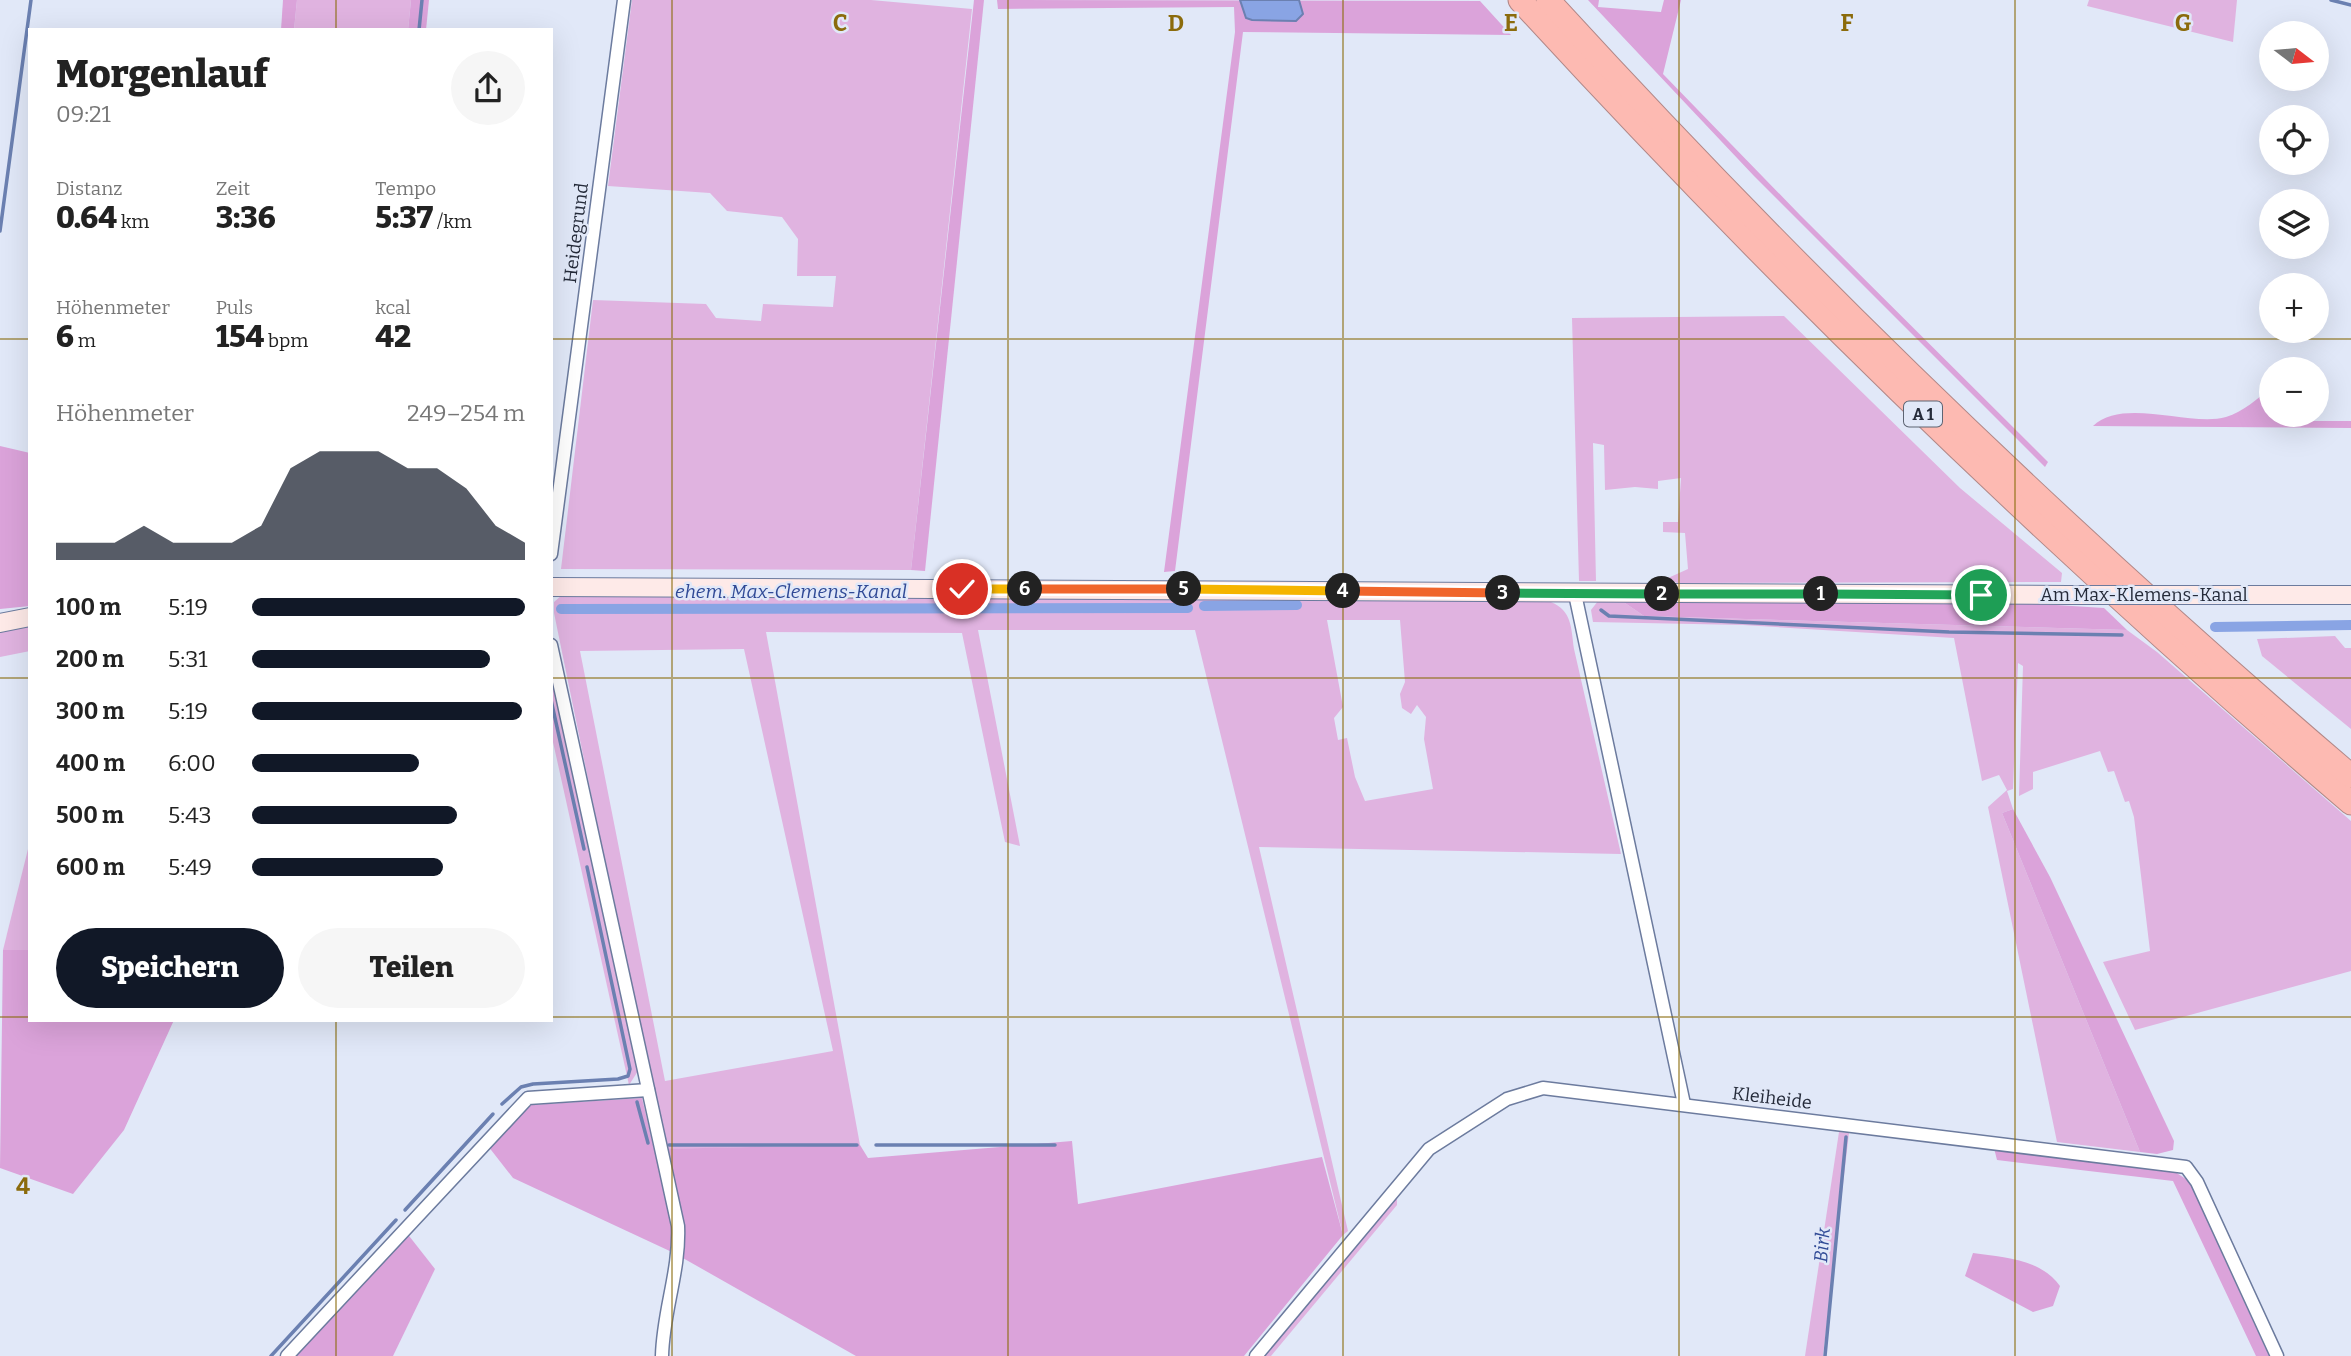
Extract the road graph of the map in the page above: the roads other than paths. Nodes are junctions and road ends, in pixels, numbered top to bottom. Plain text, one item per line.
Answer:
1 (624, 0) edge
2 (1520, 0) edge
3 (1548, 0) edge
4 (553, 539) edge
5 (553, 587) edge
6 (1575, 594) junction
7 (2351, 595) edge
8 (28, 617) edge
9 (0, 623) edge
10 (553, 654) edge
11 (2351, 776) edge
12 (2351, 803) edge
13 (648, 1090) junction
14 (1684, 1104) junction
15 (287, 1356) edge
16 (663, 1356) edge
17 (1256, 1356) edge
18 (2277, 1356) edge

1 - 4 street, Heidegrund
2 - 12 highway, A 1
3 - 11 highway, A 1
5 - 6 main road, Am Max-Klemens-Kanal
6 - 7 main road, Am Max-Klemens-Kanal, bridge
6 - 14 street
8 - 9 main road
10 - 13 street
13 - 15 street
13 - 16 street
14 - 17 street, Kleiheide
14 - 18 street, Kleiheide

